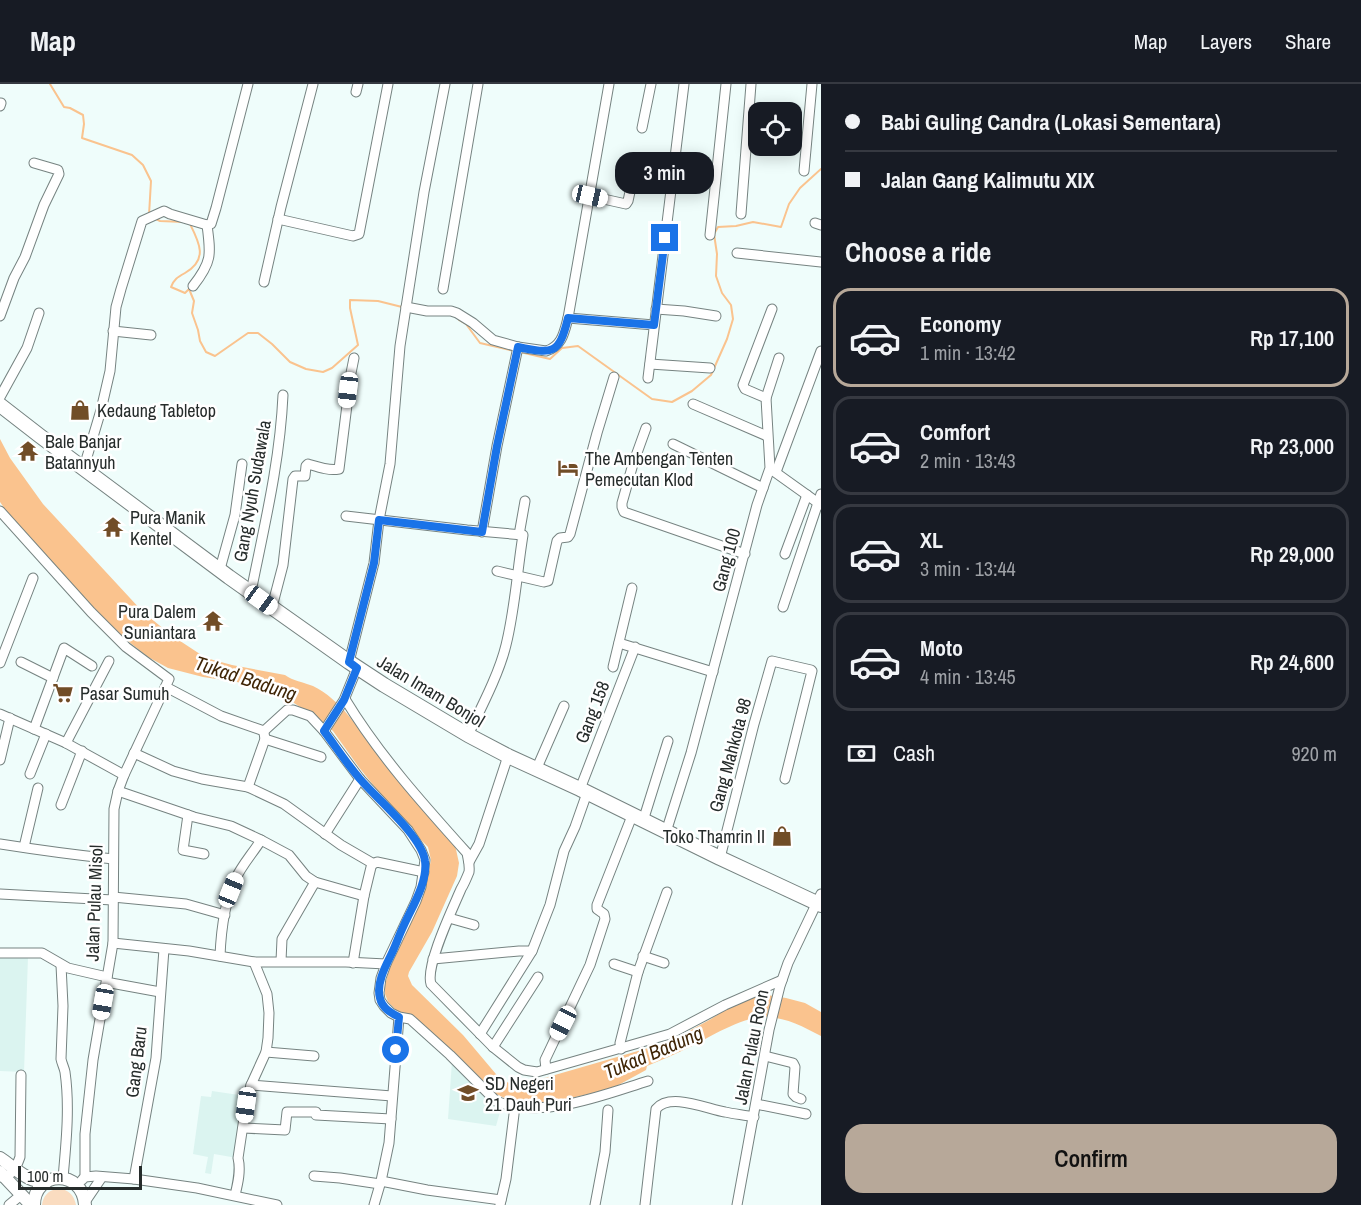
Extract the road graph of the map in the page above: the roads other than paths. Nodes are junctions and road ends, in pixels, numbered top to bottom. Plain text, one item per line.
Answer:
1 (248, 84) edge
2 (313, 84) edge
3 (388, 84) edge
4 (445, 84) edge
5 (478, 84) edge
6 (609, 84) edge
7 (651, 84) edge
8 (684, 84) edge
9 (726, 84) edge
10 (751, 84) edge
11 (812, 84) edge
12 (642, 128) dead end
13 (34, 163) dead end
14 (636, 164) dead end
15 (804, 171) dead end
16 (590, 196) junction
17 (741, 214) dead end
18 (278, 219) junction
19 (207, 225) junction
20 (710, 236) dead end
21 (737, 253) dead end
22 (821, 262) edge
23 (264, 282) dead end
24 (193, 286) dead end
25 (443, 289) dead end
26 (656, 309) junction
27 (772, 309) dead end
28 (406, 311) junction
29 (39, 313) dead end
30 (0, 316) edge
31 (716, 316) dead end
32 (568, 318) junction
33 (654, 325) junction
34 (114, 332) junction
35 (150, 335) dead end
36 (517, 351) junction
37 (821, 351) edge
38 (354, 358) dead end
39 (779, 358) dead end
40 (650, 364) junction
41 (710, 368) dead end
42 (614, 377) dead end
43 (648, 378) dead end
44 (283, 396) dead end
45 (0, 397) edge
46 (766, 398) junction
47 (693, 404) dead end
48 (0, 405) edge
49 (382, 422) dead end
50 (394, 423) junction
51 (646, 428) dead end
52 (767, 436) junction
53 (673, 444) dead end
54 (242, 464) dead end
55 (84, 467) junction
56 (773, 470) junction
57 (763, 488) junction
58 (807, 495) junction
59 (525, 501) dead end
60 (820, 501) edge
61 (0, 511) edge
62 (346, 516) dead end
63 (379, 520) junction
64 (482, 532) junction
65 (519, 535) junction
66 (745, 554) junction
67 (785, 554) dead end
68 (220, 569) junction
69 (497, 571) dead end
70 (517, 576) junction
71 (33, 578) dead end
72 (632, 588) dead end
73 (250, 592) junction
74 (272, 608) junction
75 (783, 608) dead end
76 (619, 643) junction
77 (635, 647) junction
78 (110, 661) dead end
79 (21, 662) dead end
80 (0, 663) edge
81 (353, 665) junction
82 (92, 666) dead end
83 (613, 667) dead end
84 (712, 672) junction
85 (53, 678) junction
86 (167, 683) junction
87 (344, 700) junction
88 (564, 706) dead end
89 (0, 714) edge
90 (10, 718) junction
91 (34, 729) junction
92 (326, 729) junction
93 (46, 734) junction
94 (264, 735) junction
95 (468, 735) junction
96 (668, 741) dead end
97 (66, 743) junction
98 (82, 751) junction
99 (134, 753) junction
100 (508, 756) junction
101 (321, 757) dead end
102 (0, 760) edge
103 (536, 770) junction
104 (30, 774) dead end
105 (124, 774) junction
106 (360, 779) junction
107 (785, 779) dead end
108 (249, 787) junction
109 (38, 788) dead end
110 (118, 791) junction
111 (584, 791) junction
112 (61, 805) dead end
113 (188, 815) junction
114 (637, 819) junction
115 (666, 832) junction
116 (326, 834) junction
117 (261, 840) junction
118 (0, 844) edge
119 (24, 847) junction
120 (204, 854) dead end
121 (720, 858) junction
122 (113, 859) junction
123 (469, 862) junction
124 (373, 864) junction
125 (424, 872) junction
126 (315, 882) junction
127 (667, 892) dead end
128 (0, 894) edge
129 (364, 896) junction
130 (113, 898) junction
131 (820, 901) edge
132 (225, 915) junction
133 (448, 918) junction
134 (474, 925) dead end
135 (113, 942) junction
136 (164, 949) junction
137 (532, 951) junction
138 (0, 952) edge
139 (220, 956) junction
140 (643, 956) junction
141 (434, 959) junction
142 (254, 962) junction
143 (281, 962) junction
144 (353, 963) junction
145 (664, 963) dead end
146 (386, 964) junction
147 (614, 964) dead end
148 (61, 965) junction
149 (638, 972) junction
150 (538, 977) dead end
151 (107, 980) junction
152 (781, 983) junction
153 (160, 992) junction
154 (399, 1017) junction
155 (480, 1034) junction
156 (494, 1047) junction
157 (621, 1048) junction
158 (266, 1052) junction
159 (314, 1056) dead end
160 (765, 1056) junction
161 (546, 1069) junction
162 (21, 1075) dead end
163 (648, 1082) dead end
164 (251, 1085) junction
165 (392, 1096) junction
166 (801, 1099) dead end
167 (756, 1104) junction
168 (515, 1106) junction
169 (608, 1110) dead end
170 (806, 1114) dead end
171 (754, 1117) junction
172 (390, 1119) junction
173 (243, 1128) junction
174 (0, 1158) edge
175 (5, 1174) edge
176 (314, 1176) dead end
177 (102, 1177) junction
178 (63, 1178) junction
179 (134, 1179) junction
180 (81, 1181) junction
181 (46, 1182) junction
182 (380, 1182) junction
183 (21, 1194) junction
184 (235, 1196) junction
185 (501, 1203) edge
186 (85, 1204) edge
187 (9, 1205) edge
188 (32, 1205) edge
189 (277, 1205) edge
190 (374, 1205) edge
191 (595, 1205) edge
192 (645, 1205) edge
193 (737, 1205) edge

1 - 19 street
2 - 18 street
3 - 18 street
4 - 28 street
5 - 25 street
6 - 16 street
7 - 12 street
8 - 26 street
9 - 20 street
10 - 17 street
11 - 15 street
13 - 30 street
14 - 16 street
16 - 32 street
18 - 23 street
19 - 24 street
19 - 34 street
21 - 22 street
26 - 31 street
26 - 33 street
27 - 46 street
28 - 36 street
28 - 50 street
29 - 45 street
32 - 33 street
32 - 36 street
33 - 40 street
34 - 35 street
34 - 55 street
36 - 64 street
37 - 56 street
38 - 74 street
39 - 46 street, Gang 100
40 - 41 street
40 - 43 street
42 - 70 street
44 - 73 street, Gang Nyuh Sudawala
46 - 52 street, Gang 100
47 - 52 street
48 - 55 highway, Jalan Imam Bonjol
49 - 50 street
50 - 63 street
51 - 66 street
52 - 56 street, Gang 100
53 - 57 street
54 - 68 street
55 - 68 highway, Jalan Imam Bonjol
56 - 57 street, Gang 100
56 - 58 street
57 - 66 street, Gang 100
58 - 60 street
58 - 67 street
59 - 65 street
60 - 75 street
61 - 86 street
62 - 63 street
63 - 64 street
63 - 81 street
64 - 65 street
65 - 70 street
66 - 84 street, Gang 100
68 - 73 highway, Jalan Imam Bonjol
69 - 70 street
70 - 95 street
71 - 80 street
72 - 76 street
73 - 74 highway, Jalan Imam Bonjol
74 - 81 highway, Jalan Imam Bonjol
76 - 77 street
76 - 83 street
77 - 84 street
77 - 111 street, Gang 158
78 - 97 street
79 - 85 street
81 - 87 street
81 - 95 highway, Jalan Imam Bonjol
82 - 85 street
84 - 115 street, Gang 100
85 - 91 street
86 - 94 street
86 - 99 street, Jalan Pulau Misol
87 - 92 street
87 - 123 street
88 - 103 street
89 - 90 street
90 - 91 street
90 - 102 street
91 - 93 street
92 - 94 street
92 - 106 street
93 - 97 street
93 - 104 street
94 - 101 street
94 - 108 street
95 - 100 highway, Jalan Imam Bonjol
96 - 114 street
97 - 98 street
98 - 105 street
98 - 112 street
99 - 105 street, Jalan Pulau Misol
99 - 108 street
100 - 103 highway, Jalan Imam Bonjol
100 - 123 street
103 - 111 highway, Jalan Imam Bonjol
105 - 110 street, Jalan Pulau Misol
106 - 116 street
106 - 125 street
107 - 121 street, Gang Mahkota 98
108 - 116 street
109 - 119 street
110 - 113 street
110 - 122 street, Jalan Pulau Misol
111 - 114 highway, Jalan Imam Bonjol
111 - 137 street, Gang 158
113 - 117 street
113 - 120 street
114 - 115 highway, Jalan Imam Bonjol
114 - 161 street
115 - 121 highway, Jalan Imam Bonjol
116 - 124 street
117 - 126 street
117 - 132 street
118 - 119 street
119 - 122 street
121 - 131 highway, Jalan Imam Bonjol
122 - 130 street, Jalan Pulau Misol
123 - 133 street
124 - 125 street
124 - 129 street
125 - 146 street
126 - 129 street
126 - 143 street
127 - 140 street
128 - 130 street
129 - 144 street
130 - 132 street
130 - 135 street, Jalan Pulau Misol
131 - 152 street, Jalan Pulau Roon
132 - 139 street
133 - 134 street
133 - 141 street
135 - 136 street
135 - 151 street, Jalan Pulau Misol
136 - 139 street
136 - 153 street, Gang Baru
137 - 141 street
137 - 155 street, Gang 158
138 - 148 street
139 - 142 street
140 - 145 street
140 - 149 street
141 - 155 street
142 - 143 street
142 - 158 street
143 - 144 street
144 - 146 street
146 - 154 street
147 - 149 street
148 - 151 street
148 - 178 street
149 - 157 street
150 - 156 street
151 - 153 street
151 - 180 street, Jalan Pulau Misol
152 - 157 street
152 - 160 street, Jalan Pulau Roon
153 - 179 street, Gang Baru
154 - 165 street
154 - 168 street
155 - 156 street
156 - 161 street
157 - 161 street
158 - 159 street
158 - 164 street
160 - 166 street
160 - 167 street, Jalan Pulau Roon
162 - 175 street
163 - 168 street
164 - 165 street
164 - 173 street
165 - 172 street
167 - 170 street
167 - 171 street, Jalan Pulau Roon
168 - 185 street
169 - 191 street
171 - 192 street
171 - 193 street, Jalan Pulau Roon
172 - 173 street
172 - 182 street
173 - 184 street
174 - 175 main road
175 - 181 main road
175 - 183 main road
176 - 182 street
177 - 179 street
177 - 180 street
177 - 186 street
178 - 180 main road
178 - 181 main road
179 - 184 street
180 - 186 main road
181 - 188 main road
182 - 185 street
182 - 190 street
183 - 187 street
183 - 188 main road
184 - 189 street

